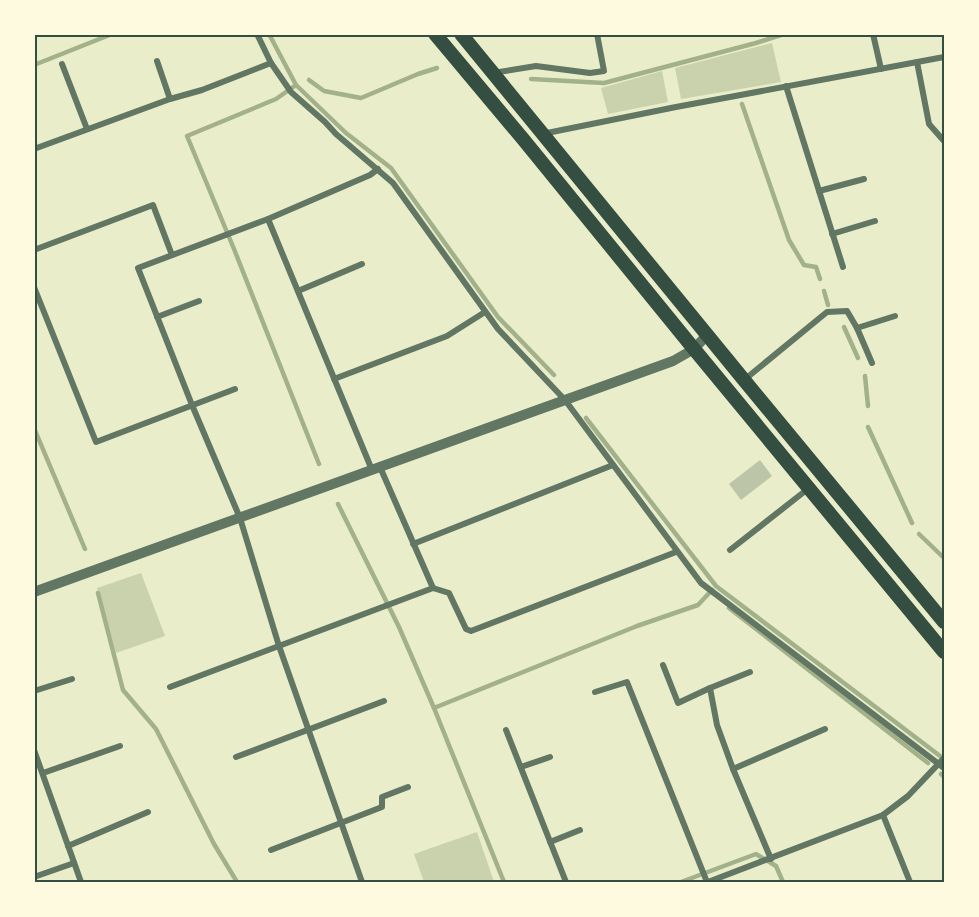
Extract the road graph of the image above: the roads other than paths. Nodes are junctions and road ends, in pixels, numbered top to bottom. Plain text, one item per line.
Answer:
1 (257, 34) edge
2 (435, 34) edge
3 (461, 34) edge
4 (597, 34) edge
5 (873, 34) edge
6 (945, 57) edge
7 (157, 61) dead end
8 (917, 62) junction
9 (271, 63) junction
10 (62, 64) dead end
11 (881, 69) junction
12 (492, 73) junction
13 (786, 86) junction
14 (170, 99) junction
15 (87, 129) junction
16 (542, 134) junction
17 (945, 141) edge
18 (34, 149) edge
19 (378, 169) junction
20 (864, 179) dead end
21 (819, 191) junction
22 (268, 219) junction
23 (875, 221) dead end
24 (832, 234) junction
25 (34, 249) edge
26 (172, 255) junction
27 (362, 264) dead end
28 (843, 267) dead end
29 (34, 286) edge
30 (298, 291) junction
31 (199, 301) dead end
32 (485, 312) junction
33 (895, 316) dead end
34 (157, 317) junction
35 (857, 328) junction
36 (707, 336) junction
37 (694, 349) junction
38 (872, 363) dead end
39 (334, 379) junction
40 (744, 380) junction
41 (235, 389) dead end
42 (566, 400) junction
43 (192, 405) junction
44 (613, 465) junction
45 (376, 469) junction
46 (809, 488) junction
47 (240, 518) junction
48 (413, 544) junction
49 (730, 549) dead end
50 (676, 552) junction
51 (433, 588) junction
52 (34, 592) edge
53 (945, 622) edge
54 (279, 646) junction
55 (945, 652) edge
56 (663, 665) dead end
57 (750, 672) dead end
58 (72, 679) dead end
59 (170, 687) dead end
60 (710, 688) junction
61 (34, 692) edge
62 (595, 692) dead end
63 (384, 701) dead end
64 (308, 729) junction
65 (506, 729) dead end
66 (825, 729) dead end
67 (120, 746) dead end
68 (34, 750) edge
69 (236, 757) dead end
70 (550, 757) dead end
71 (945, 758) edge
72 (941, 766) edge
73 (520, 767) junction
74 (733, 769) junction
75 (43, 773) junction
76 (408, 787) dead end
77 (148, 812) dead end
78 (883, 815) junction
79 (341, 823) junction
80 (580, 830) dead end
81 (549, 842) junction
82 (68, 846) junction
83 (271, 850) dead end
84 (771, 859) junction
85 (74, 863) junction
86 (34, 877) edge
87 (705, 878) edge
88 (81, 882) edge
89 (362, 882) edge
90 (566, 882) edge
91 (910, 882) edge

1 - 9 street
2 - 37 highway
3 - 12 highway
4 - 12 street
5 - 11 street
6 - 8 street
7 - 14 street
8 - 11 street
8 - 17 street
9 - 14 street
9 - 19 street
10 - 15 street
11 - 13 street
12 - 16 highway
13 - 16 street
13 - 21 street
14 - 15 street
15 - 18 street
16 - 36 highway
19 - 22 street
19 - 32 street
20 - 21 street
21 - 24 street
22 - 26 street
22 - 30 street
23 - 24 street
24 - 28 street
25 - 26 street
26 - 34 street
27 - 30 street
29 - 43 street
30 - 39 street
31 - 34 street
32 - 39 street
32 - 42 street
33 - 35 street
34 - 43 street
35 - 38 street
35 - 40 street
36 - 37 street
36 - 40 highway
37 - 42 street
37 - 46 highway
39 - 45 street
40 - 53 highway
41 - 43 street
42 - 44 street
42 - 45 street
43 - 47 street
44 - 48 street
44 - 50 street
45 - 47 street
45 - 48 street
46 - 49 street
46 - 55 highway
47 - 52 street
47 - 54 street
48 - 51 street
50 - 51 street
50 - 72 street
51 - 54 street
54 - 59 street
54 - 64 street
56 - 60 street
57 - 60 street
58 - 61 street
60 - 74 street
62 - 87 street
63 - 64 street
64 - 69 street
64 - 79 street
65 - 73 street
66 - 74 street
67 - 75 street
68 - 75 street
70 - 73 street
71 - 72 street
72 - 78 street
73 - 81 street
74 - 84 street
75 - 82 street
76 - 79 street
77 - 82 street
78 - 84 street
78 - 91 street
79 - 83 street
79 - 89 street
80 - 81 street
81 - 90 street
82 - 85 street
84 - 87 street
85 - 86 street
85 - 88 street

